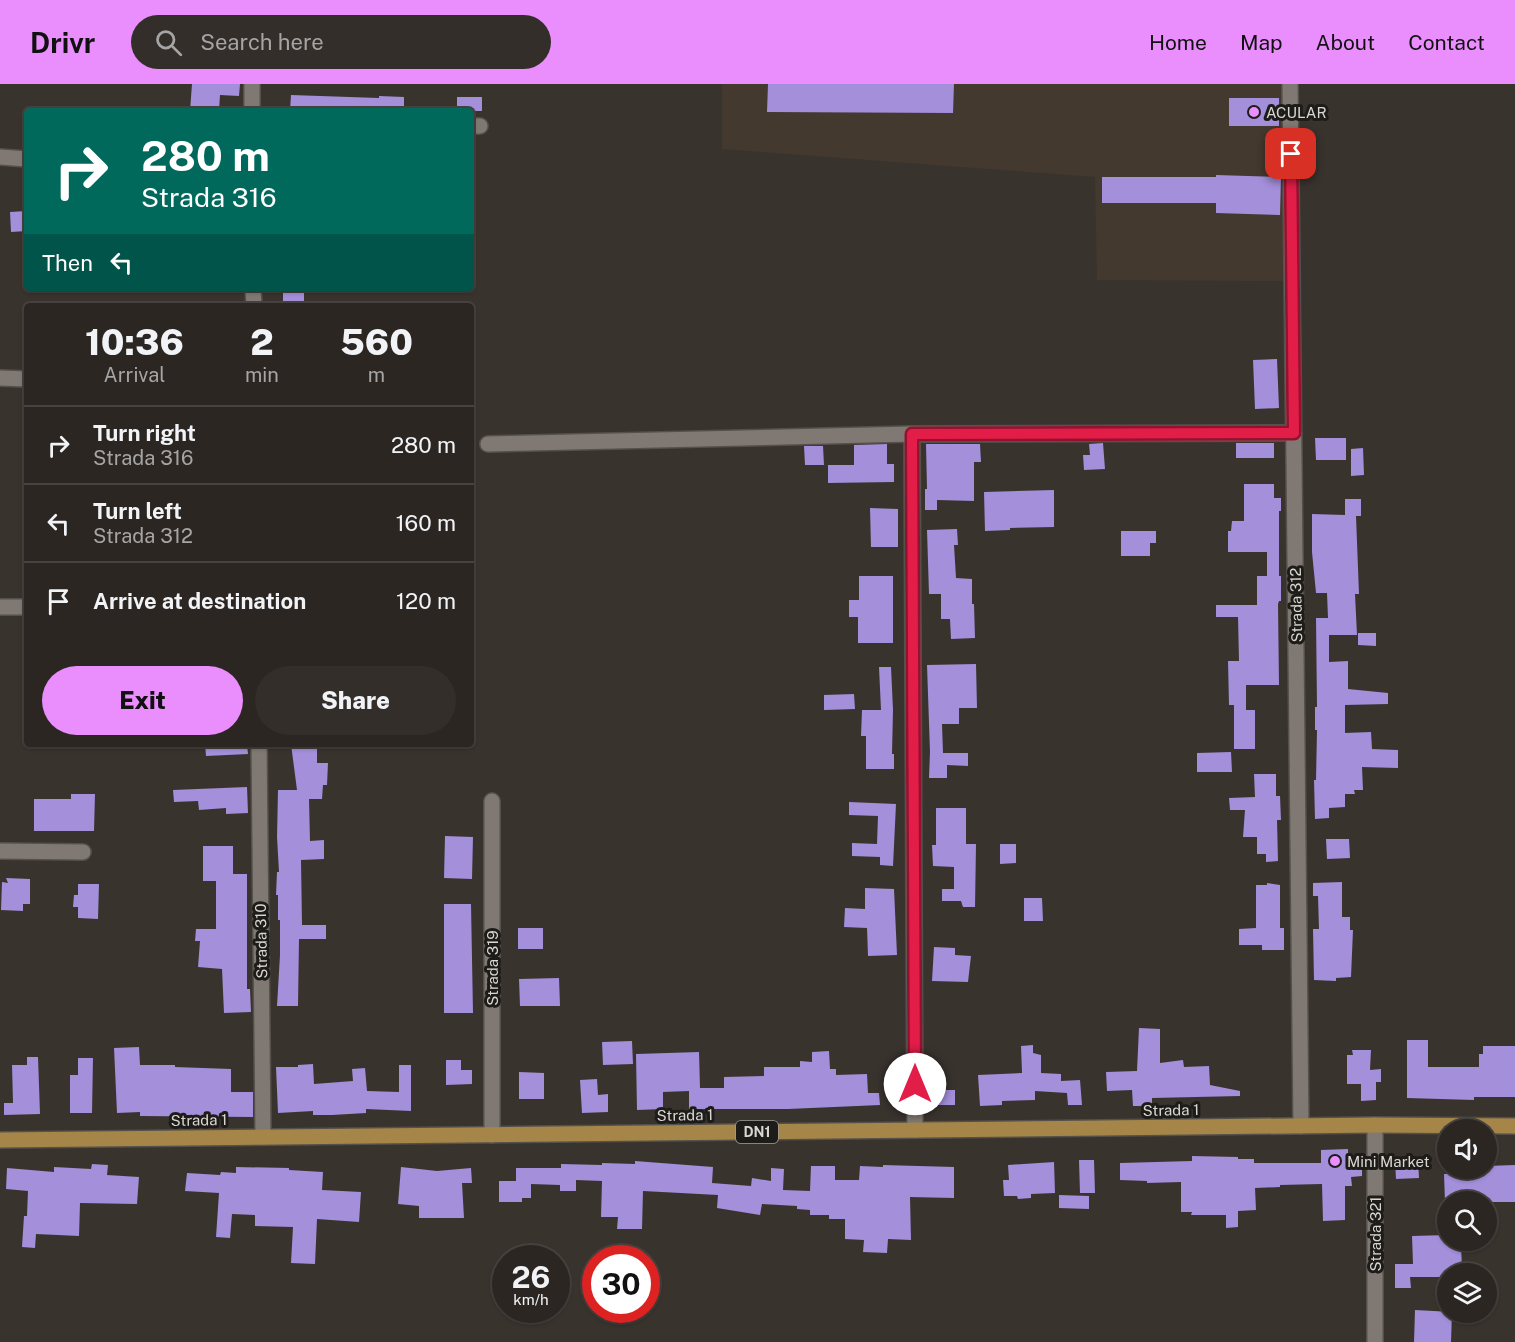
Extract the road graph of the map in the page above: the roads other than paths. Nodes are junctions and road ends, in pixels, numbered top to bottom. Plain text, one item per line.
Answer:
1 (252, 84) edge
2 (1290, 84) edge
3 (252, 108) edge
4 (0, 157) edge
5 (24, 159) edge
6 (0, 378) edge
7 (24, 380) edge
8 (1294, 433) junction
9 (912, 434) junction
10 (488, 444) dead end
11 (0, 607) edge
12 (24, 607) edge
13 (259, 747) edge
14 (492, 801) dead end
15 (0, 851) edge
16 (83, 852) dead end
17 (1375, 1125) junction
18 (1301, 1126) junction
19 (1515, 1126) edge
20 (915, 1130) junction
21 (492, 1135) junction
22 (263, 1137) junction
23 (0, 1140) edge
24 (1375, 1342) edge

1 - 3 street
2 - 8 street, Strada 312
4 - 5 street
6 - 7 street
8 - 9 street
8 - 18 street, Strada 312
9 - 10 street
9 - 20 street
11 - 12 street
13 - 22 street, Strada 310
14 - 21 street, Strada 319
15 - 16 street
17 - 18 main road, Strada 1 / DN1
17 - 19 main road, Strada 1 / DN1
17 - 24 street, Strada 321
18 - 20 main road, Strada 1 / DN1
20 - 21 main road, Strada 1 / DN1
21 - 22 main road, Strada 1 / DN1
22 - 23 main road, Strada 1 / DN1

